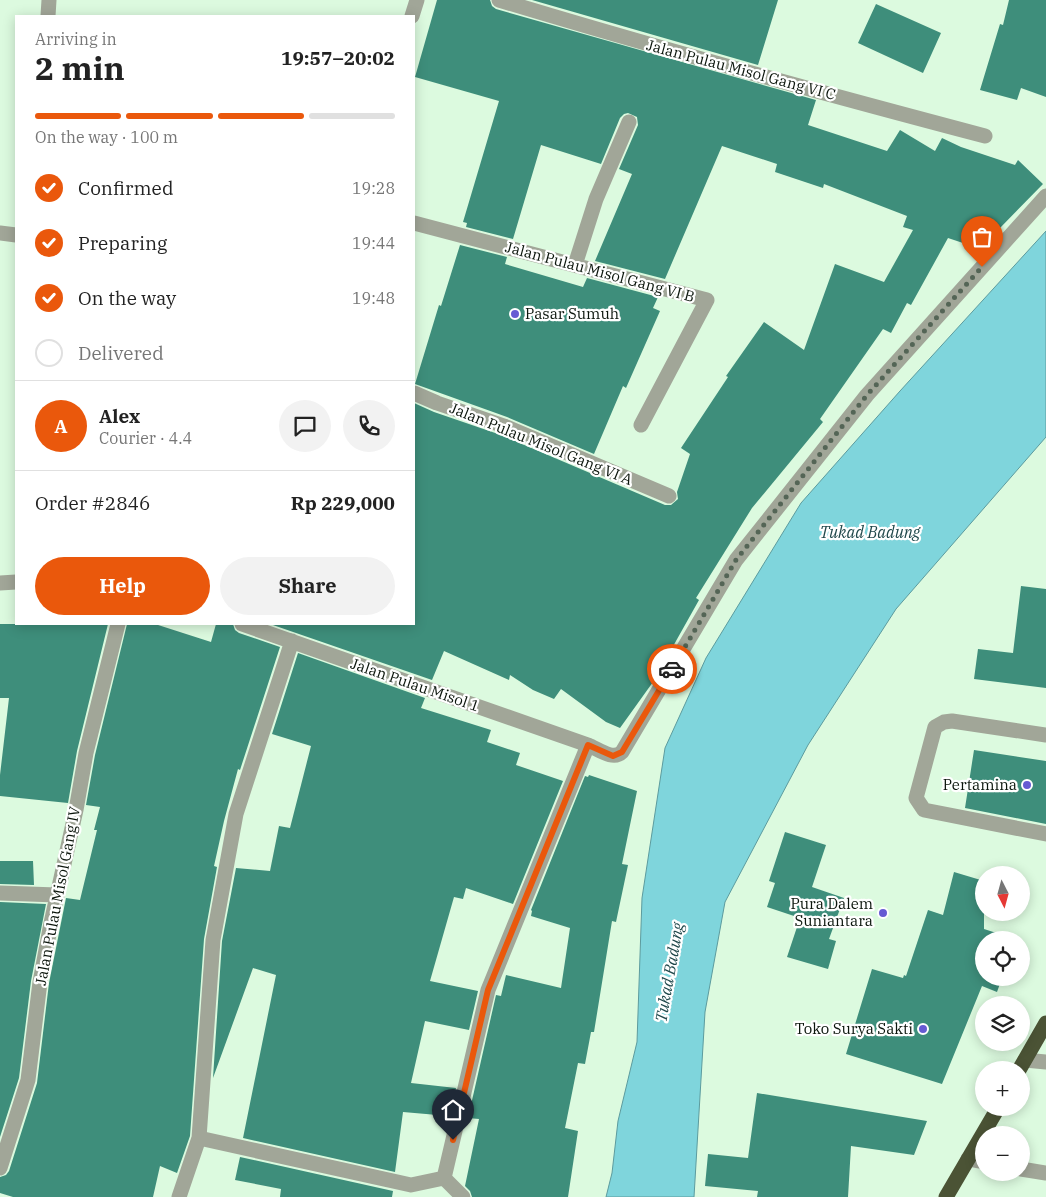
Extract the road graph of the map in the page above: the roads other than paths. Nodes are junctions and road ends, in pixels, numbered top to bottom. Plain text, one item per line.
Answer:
1 (49, 0) edge
2 (417, 0) edge
3 (499, 0) edge
4 (48, 15) edge
5 (412, 15) edge
6 (629, 122) dead end
7 (985, 136) dead end
8 (1046, 196) edge
9 (415, 223) edge
10 (0, 233) edge
11 (15, 235) edge
12 (575, 265) junction
13 (415, 393) edge
14 (641, 426) dead end
15 (669, 496) dead end
16 (15, 582) edge
17 (0, 583) edge
18 (118, 625) edge
19 (245, 625) edge
20 (292, 641) junction
21 (1046, 735) edge
22 (588, 745) junction
23 (1046, 834) edge
24 (0, 893) edge
25 (57, 895) junction
26 (1046, 1023) edge
27 (1024, 1061) edge
28 (1046, 1062) edge
29 (1030, 1064) edge
30 (993, 1116) edge
31 (199, 1138) junction
32 (968, 1159) junction
33 (975, 1160) edge
34 (0, 1168) edge
35 (1030, 1170) edge
36 (1046, 1173) edge
37 (444, 1178) junction
38 (409, 1191) edge
39 (179, 1197) edge
40 (463, 1197) edge
41 (946, 1197) edge

1 - 4 street
2 - 5 street
3 - 7 street, Jalan Pulau Misol Gang VI C
6 - 12 street
8 - 22 street, Jalan Pulau Misol 1
9 - 12 street, Jalan Pulau Misol Gang VI B
10 - 11 street
12 - 14 street, Jalan Pulau Misol Gang VI B
13 - 15 street, Jalan Pulau Misol Gang VI A
16 - 17 street
18 - 25 street, Jalan Pulau Misol Gang IV
19 - 20 street, Jalan Pulau Misol 1
20 - 22 street, Jalan Pulau Misol 1
20 - 31 street
21 - 23 street
22 - 37 street
24 - 25 street
25 - 34 street, Jalan Pulau Misol Gang IV
26 - 27 highway
28 - 29 street
30 - 32 highway
31 - 38 street
31 - 39 street
32 - 33 street
32 - 41 highway
35 - 36 street
37 - 38 street
37 - 40 street

